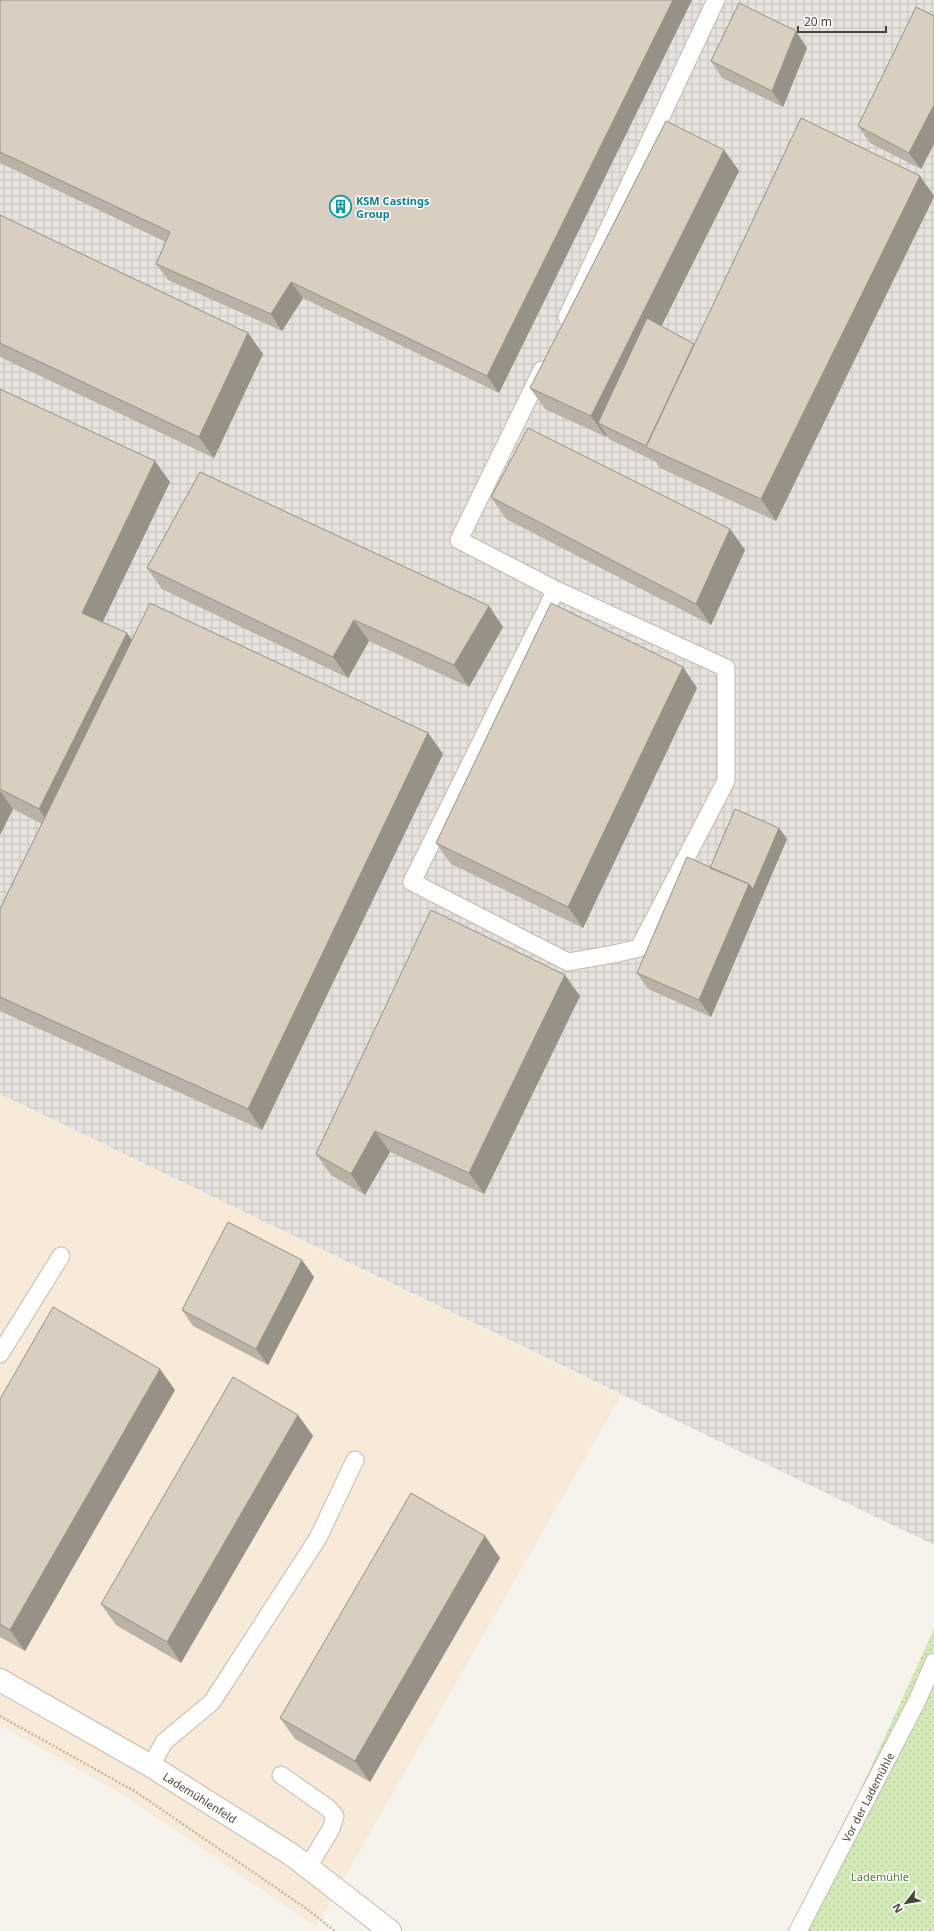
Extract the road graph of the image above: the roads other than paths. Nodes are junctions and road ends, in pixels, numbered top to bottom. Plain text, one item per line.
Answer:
1 (716, 0) edge
2 (562, 329) edge
3 (548, 358) edge
4 (556, 590) junction
5 (61, 1256) dead end
6 (0, 1354) edge
7 (355, 1460) dead end
8 (934, 1662) edge
9 (0, 1680) edge
10 (151, 1766) junction
11 (281, 1775) dead end
12 (308, 1867) junction
13 (390, 1931) edge
14 (798, 1931) edge

1 - 2 lane
3 - 4 lane
4 - 4 lane
5 - 6 lane
7 - 10 lane
8 - 14 lane, Vor der Lademühle
9 - 10 street, Lademühlenfeld
10 - 12 street, Lademühlenfeld
11 - 12 lane
12 - 13 street, Lademühlenfeld

